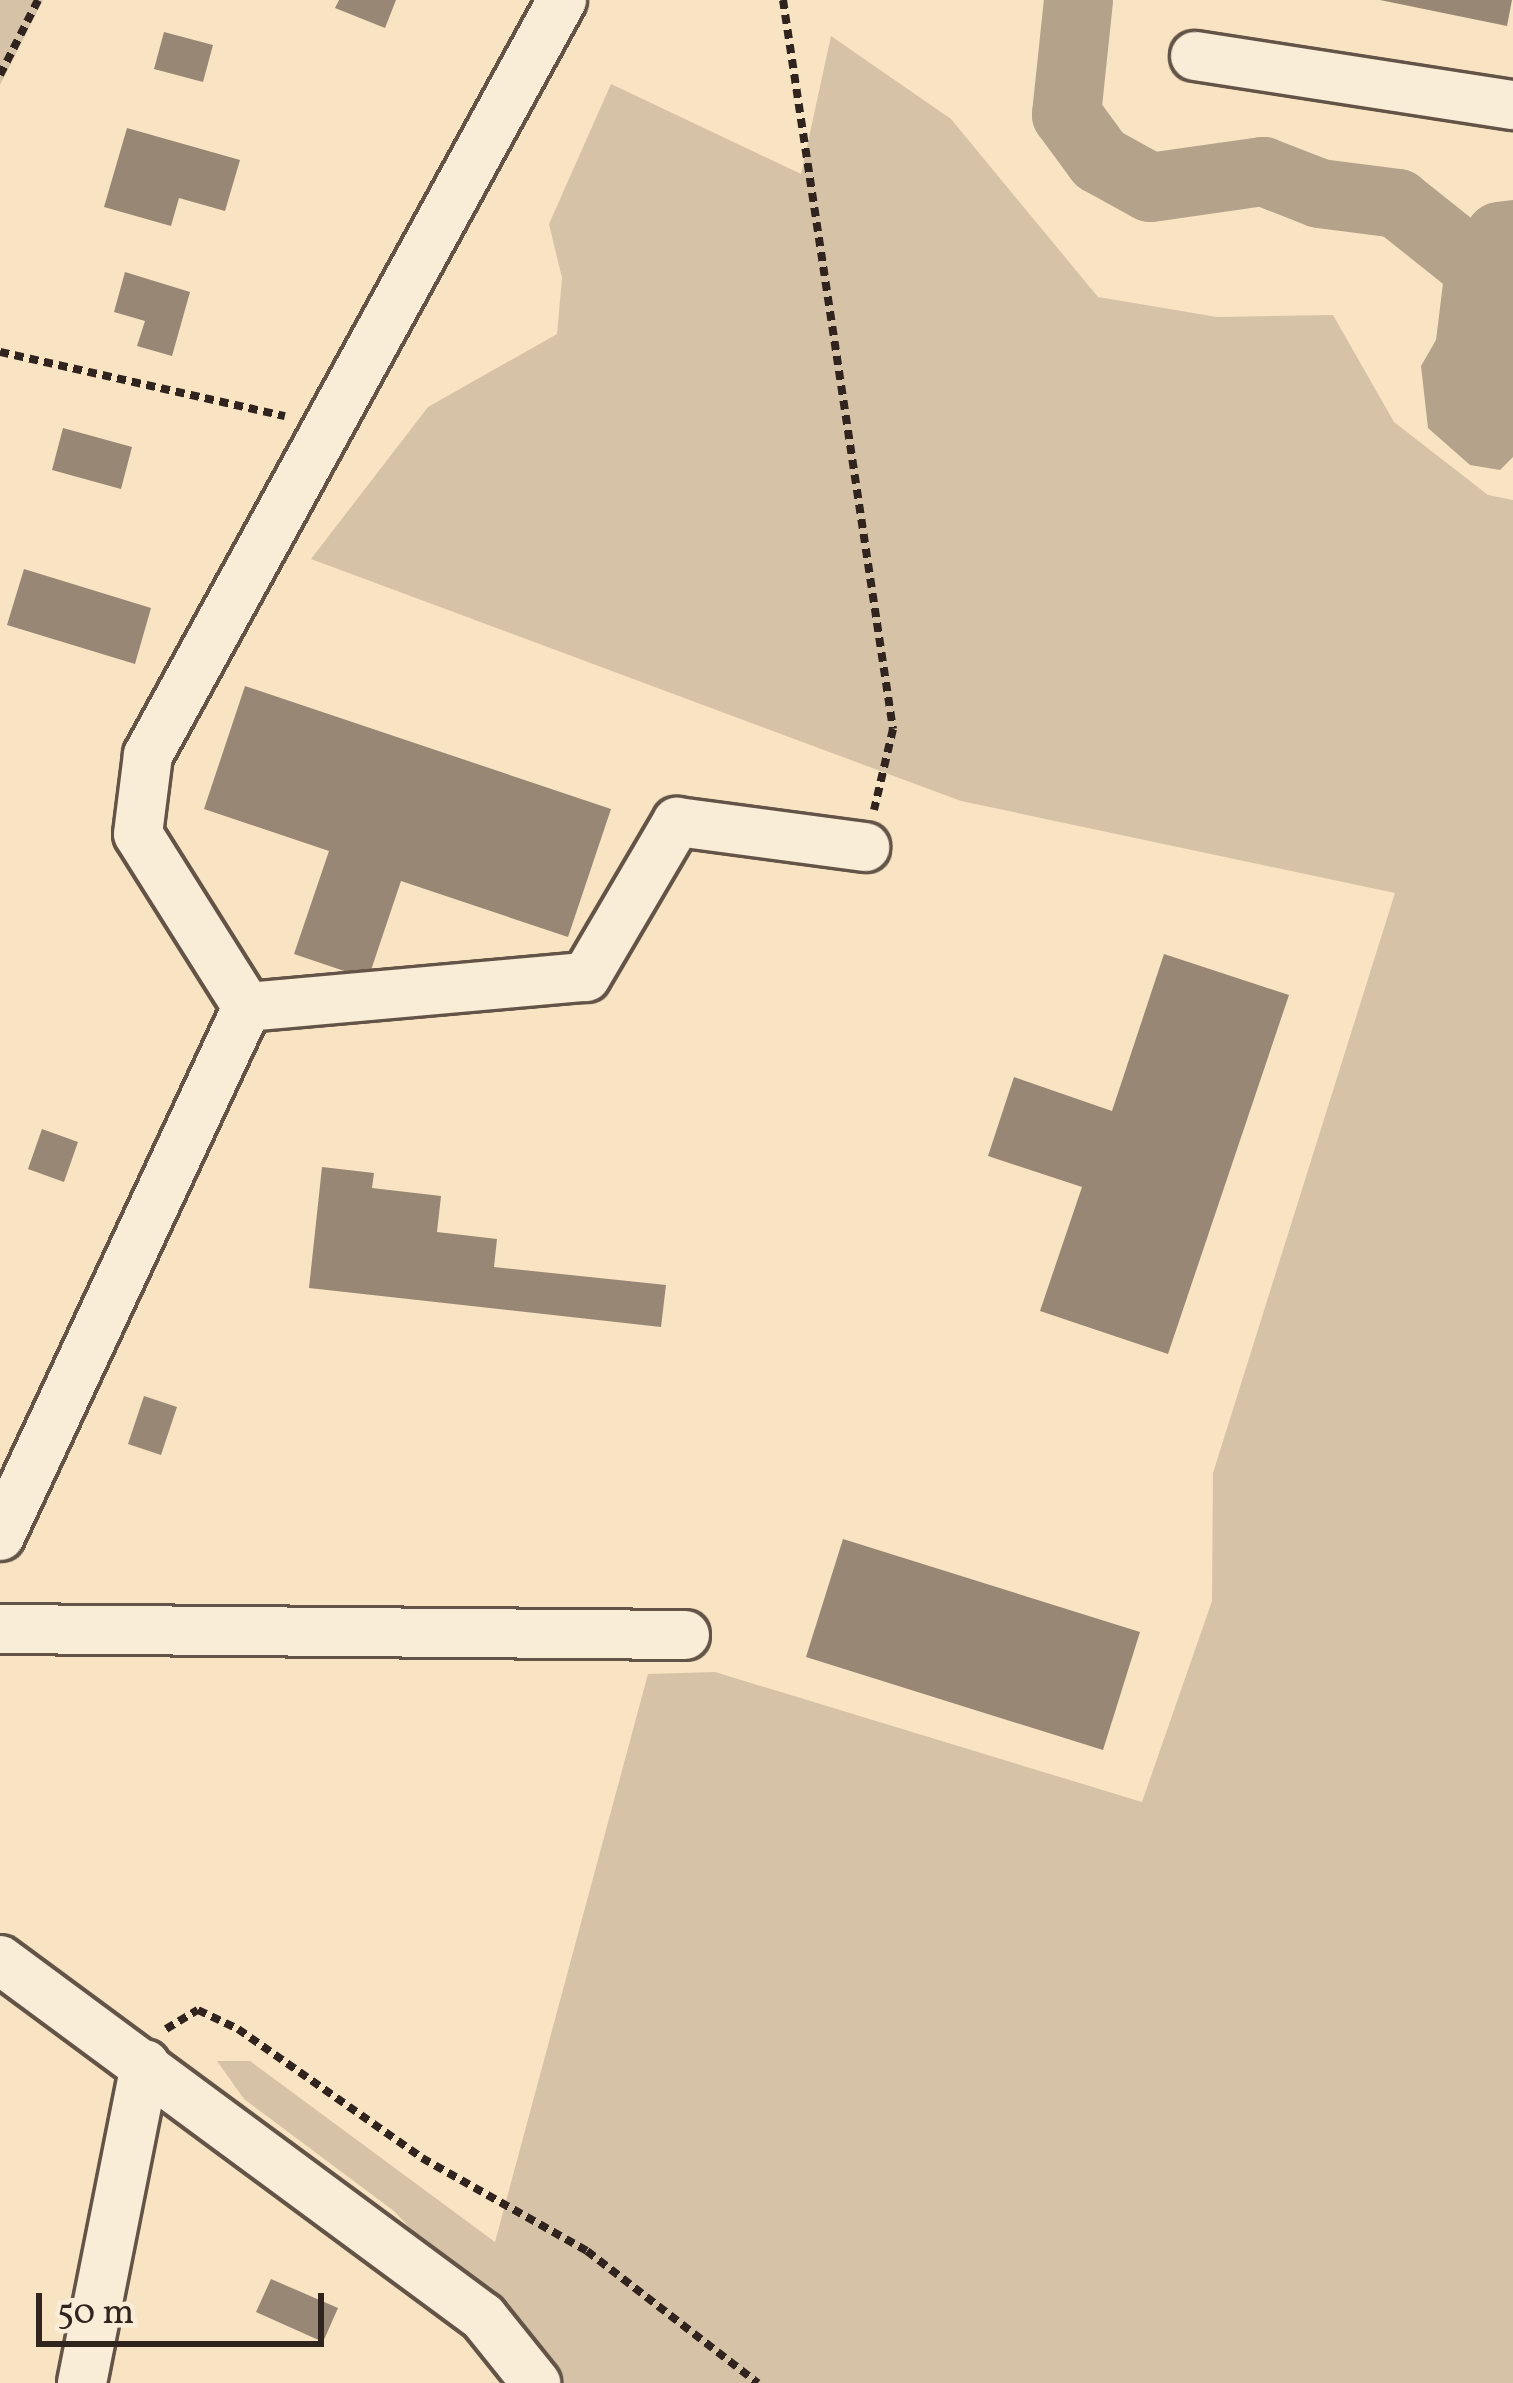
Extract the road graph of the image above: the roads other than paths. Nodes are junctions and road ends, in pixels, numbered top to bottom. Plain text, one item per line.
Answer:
1 (562, 0) edge
2 (1195, 56) dead end
3 (1513, 105) edge
4 (865, 847) road end
5 (247, 1007) junction
6 (0, 1536) edge
7 (0, 1629) edge
8 (685, 1635) dead end
9 (0, 1960) edge
10 (146, 2064) junction
11 (82, 2383) edge
12 (536, 2383) edge

1 - 5 street
2 - 3 street
4 - 5 street
5 - 6 street
7 - 8 street
9 - 10 street
10 - 11 street
10 - 12 street

